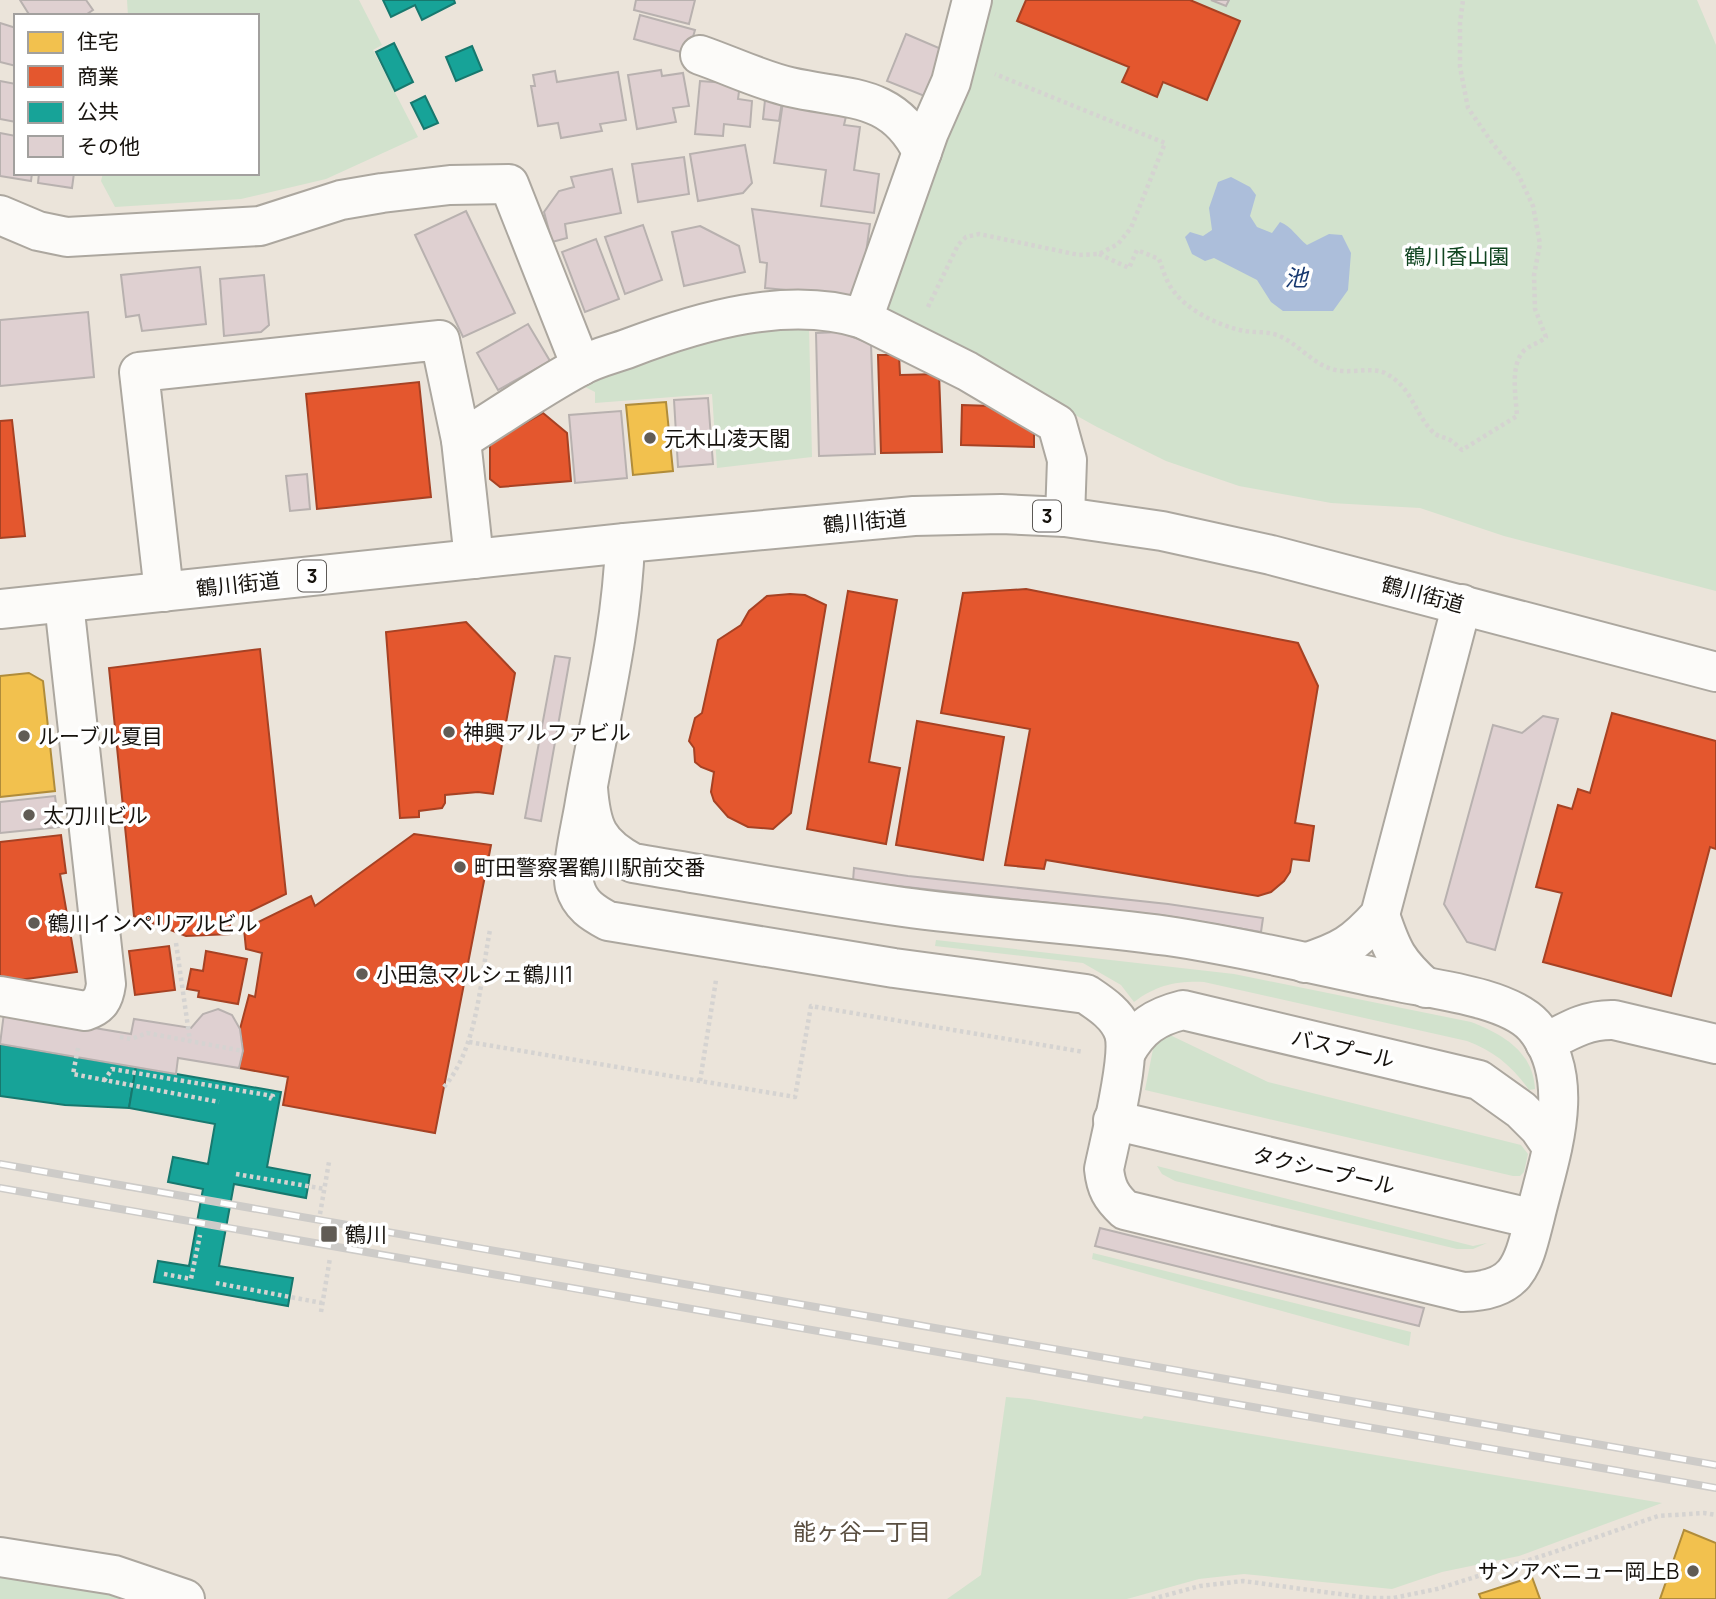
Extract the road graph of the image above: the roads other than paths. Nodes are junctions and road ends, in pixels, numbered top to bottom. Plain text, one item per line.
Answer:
1 (972, 0) edge
2 (699, 55) dead end
3 (922, 152) junction
4 (0, 215) edge
5 (863, 319) junction
6 (581, 366) junction
7 (461, 440) junction
8 (1065, 517) junction
9 (625, 543) junction
10 (474, 559) junction
11 (164, 592) junction
12 (64, 603) junction
13 (1462, 604) junction
14 (0, 609) edge
15 (1716, 672) edge
16 (588, 788) junction
17 (1380, 915) junction
18 (1305, 963) junction
19 (1426, 988) junction
20 (0, 996) edge
21 (1545, 1043) junction
22 (1716, 1044) edge
23 (1126, 1052) junction
24 (1113, 1120) junction
25 (1552, 1147) junction
26 (1534, 1219) junction
27 (0, 1557) edge
28 (185, 1599) edge

1 - 3 street
2 - 3 street
3 - 5 street
4 - 6 street
5 - 6 street
5 - 8 street
6 - 7 street
7 - 10 street
7 - 11 street
8 - 9 street, 鶴川街道 / 3
8 - 13 street, 鶴川街道 / 3
9 - 10 street, 鶴川街道 / 3
9 - 16 street
10 - 11 street, 鶴川街道 / 3
11 - 12 street, 鶴川街道 / 3
12 - 14 street, 鶴川街道 / 3
12 - 20 street
13 - 15 street, 鶴川街道 / 3
13 - 17 street
16 - 18 street
16 - 23 street
17 - 18 street
17 - 19 street
18 - 19 street
19 - 21 street
21 - 22 street
21 - 25 street
23 - 24 street
23 - 25 street, バスプール
24 - 26 street, タクシープール
24 - 26 street
25 - 26 street
27 - 28 street

